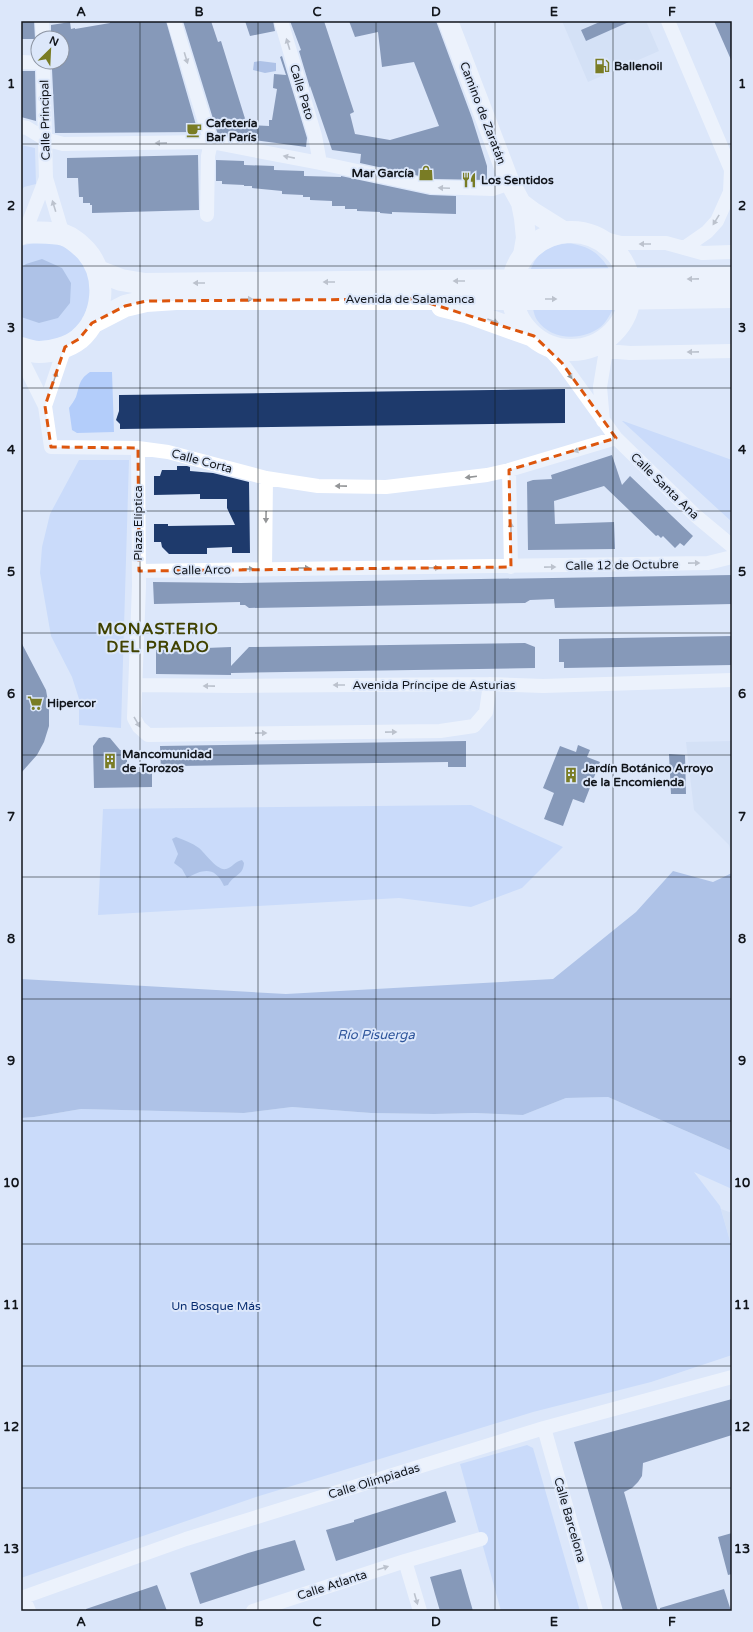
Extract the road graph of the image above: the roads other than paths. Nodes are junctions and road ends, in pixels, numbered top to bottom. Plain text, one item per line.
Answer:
1 (174, 21) edge
2 (281, 21) edge
3 (448, 21) edge
4 (668, 21) edge
5 (43, 70) edge
6 (21, 126) edge
7 (45, 139) junction
8 (211, 142) junction
9 (320, 163) junction
10 (731, 171) edge
11 (46, 178) junction
12 (510, 183) junction
13 (521, 203) junction
14 (206, 215) dead end
15 (565, 232) junction
16 (23, 233) edge
17 (63, 235) junction
18 (593, 236) junction
19 (684, 248) junction
20 (732, 252) edge
21 (98, 270) junction
22 (516, 275) junction
23 (732, 278) edge
24 (630, 289) junction
25 (732, 297) edge
26 (416, 299) junction
27 (92, 323) junction
28 (539, 340) junction
29 (607, 344) junction
30 (65, 347) junction
31 (21, 348) edge
32 (732, 351) edge
33 (21, 358) edge
34 (45, 406) junction
35 (603, 421) junction
36 (616, 438) junction
37 (138, 448) junction
38 (509, 470) junction
39 (266, 478) junction
40 (732, 546) edge
41 (732, 557) edge
42 (511, 567) junction
43 (265, 569) junction
44 (139, 571) junction
45 (732, 680) edge
46 (490, 684) junction
47 (136, 685) junction
48 (732, 1377) edge
49 (544, 1428) junction
50 (480, 1539) dead end
51 (405, 1561) junction
52 (26, 1605) edge
53 (256, 1610) edge
54 (420, 1611) edge
55 (596, 1611) edge

1 -> 8 street
9 -> 2 street, Calle Pato
3 - 12 street, Camino de Zaratán
4 - 10 street
5 - 7 street, Calle Principal
6 - 7 street
8 -> 7 street
7 - 11 street, Calle Principal
9 -> 8 street
8 - 14 street
12 -> 9 street
10 -> 19 street
11 - 16 street, Calle Principal
17 -> 11 street, Calle Principal
12 - 13 street, Camino de Zaratán
13 - 15 street, Camino de Zaratán
13 - 22 street, Camino de Zaratán
15 - 18 highway
15 - 22 highway
16 - 17 highway
17 - 21 highway
19 -> 18 street
18 - 24 highway
19 - 20 street
22 -> 21 highway, Avenida de Salamanca
21 - 27 highway
22 - 24 highway, Avenida de Salamanca
22 - 26 highway, Avenida de Salamanca
22 - 28 highway
23 -> 24 highway, Avenida de Salamanca
24 - 25 highway, Avenida de Salamanca
24 - 29 highway
27 -> 26 highway, Avenida de Salamanca
26 -> 28 highway
27 - 30 highway
28 - 29 highway
28 -> 35 street, Calle Santa Ana
32 -> 29 street
29 - 35 street
30 - 31 highway
34 -> 30 street
33 - 34 street
34 - 37 street
35 - 36 street, Calle Santa Ana
36 -> 38 street, Calle Corta
36 - 40 street, Calle Santa Ana
37 - 39 street, Calle Corta
37 - 44 street, Plaza Elíptica
38 -> 39 street, Calle Corta
42 -> 38 street
39 -> 43 street
42 -> 41 street, Calle 12 de Octubre
43 -> 42 street, Calle 12 de Octubre
44 -> 43 street, Calle Arco
44 - 47 street, Plaza Elíptica
45 - 46 street, Avenida Príncipe de Asturias
46 -> 47 street, Avenida Príncipe de Asturias
47 -> 46 street, Plaza Elíptica
48 - 49 street, Calle Olimpiadas
49 - 52 street, Calle Olimpiadas
49 - 55 street, Calle Barcelona
50 - 51 street, Calle Atlanta
53 -> 51 street, Calle Atlanta
51 -> 54 street

